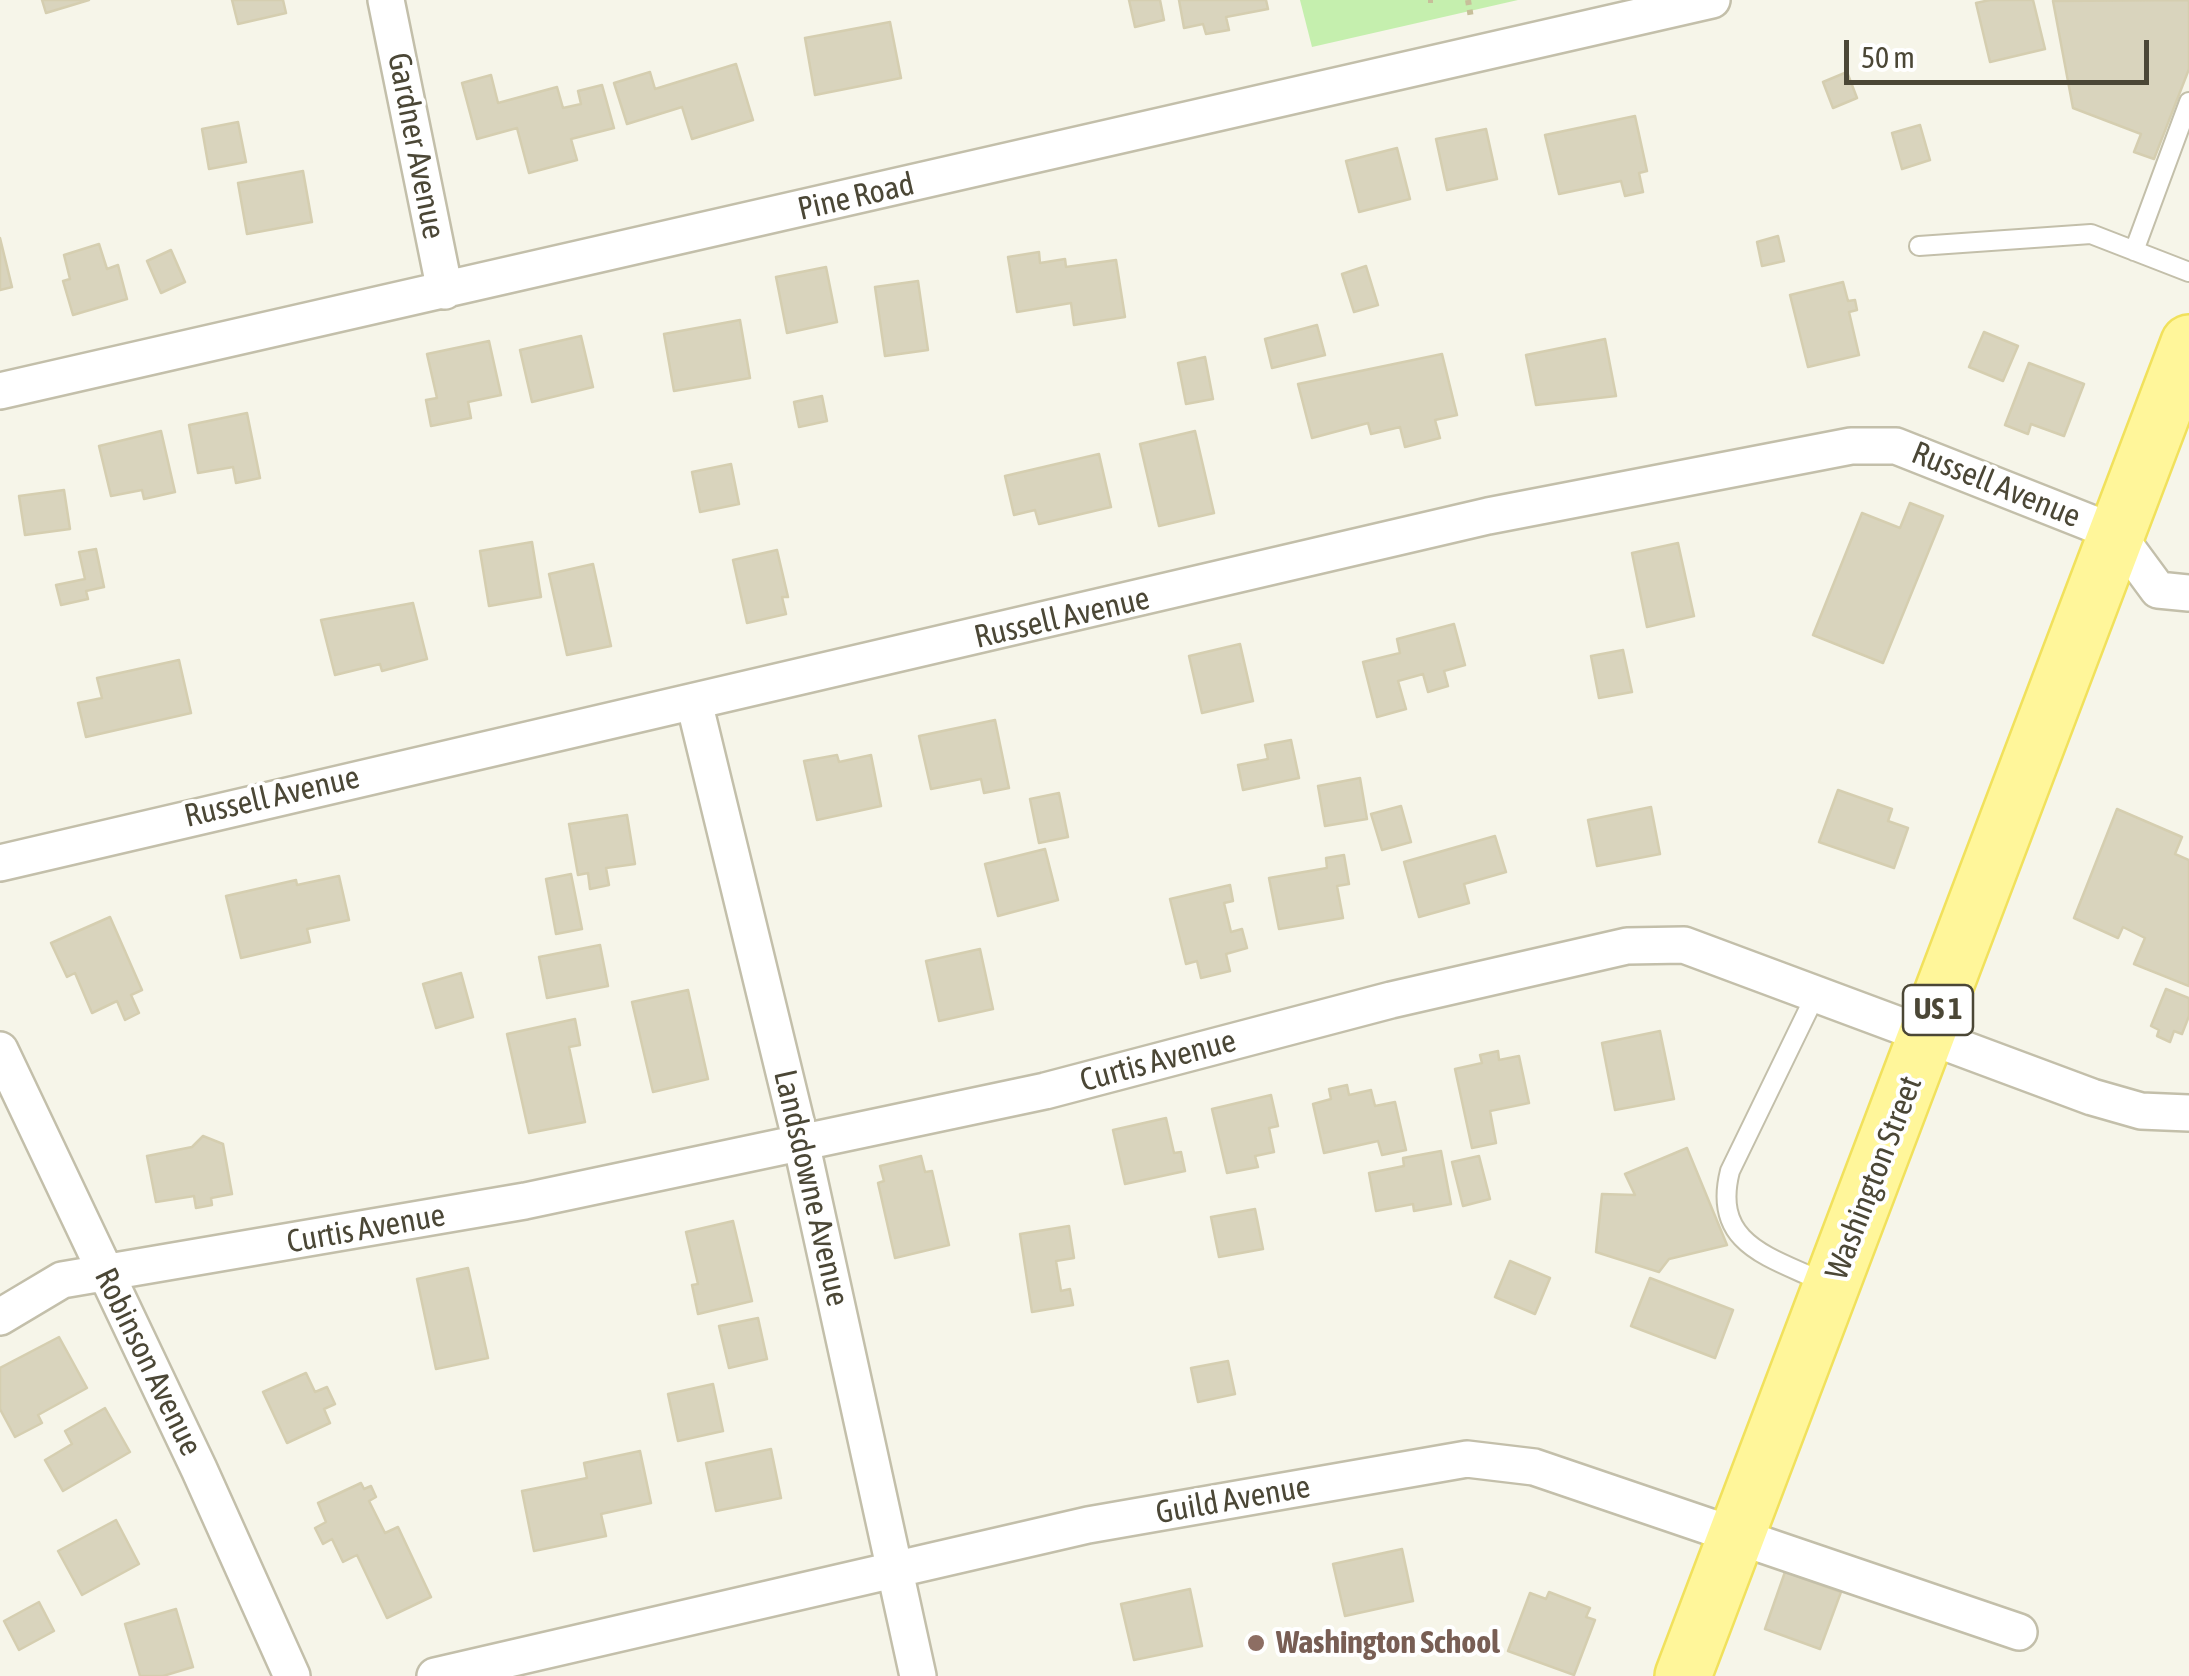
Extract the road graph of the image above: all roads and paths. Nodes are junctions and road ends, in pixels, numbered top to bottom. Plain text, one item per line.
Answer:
1 (386, 0) edge
2 (1428, 0) edge
3 (1437, 0) edge
4 (1712, 0) edge
5 (2189, 102) edge
6 (1919, 246) dead end
7 (2134, 250) junction
8 (2189, 272) edge
9 (445, 291) junction
10 (2189, 342) edge
11 (0, 391) edge
12 (2116, 533) junction
13 (2189, 593) edge
14 (694, 702) junction
15 (0, 863) edge
16 (1816, 994) junction
17 (1927, 1038) junction
18 (0, 1050) edge
19 (2189, 1113) edge
20 (802, 1142) junction
21 (105, 1275) junction
22 (1832, 1286) junction
23 (0, 1316) edge
24 (1737, 1532) junction
25 (896, 1568) junction
26 (2019, 1632) dead end
27 (292, 1676) edge
28 (434, 1676) edge
29 (918, 1676) edge
30 (1683, 1676) edge

1 - 9 street, Gardner Avenue
2 - 3 path
4 - 9 street, Pine Road
5 - 7 lane
6 - 7 lane
7 - 8 lane
9 - 11 street, Pine Road
10 - 12 main road, Washington Street / US 1
12 - 13 street
12 - 14 street, Russell Avenue
12 - 17 main road, Washington Street / US 1
14 - 15 street, Russell Avenue
14 - 20 street, Landsdowne Avenue
16 - 17 street, Curtis Avenue
16 - 20 street, Curtis Avenue
16 - 22 lane
17 - 19 street, Curtis Avenue
17 - 22 main road, Washington Street / US 1
18 - 21 street, Robinson Avenue
20 - 21 street, Curtis Avenue
20 - 25 street, Landsdowne Avenue
21 - 23 street, Curtis Avenue
21 - 27 street, Robinson Avenue
22 - 24 main road, Washington Street / US 1
24 - 25 street, Guild Avenue
24 - 26 street, Guild Avenue
24 - 30 main road, Washington Street / US 1
25 - 28 street, Guild Avenue
25 - 29 street, Landsdowne Avenue

